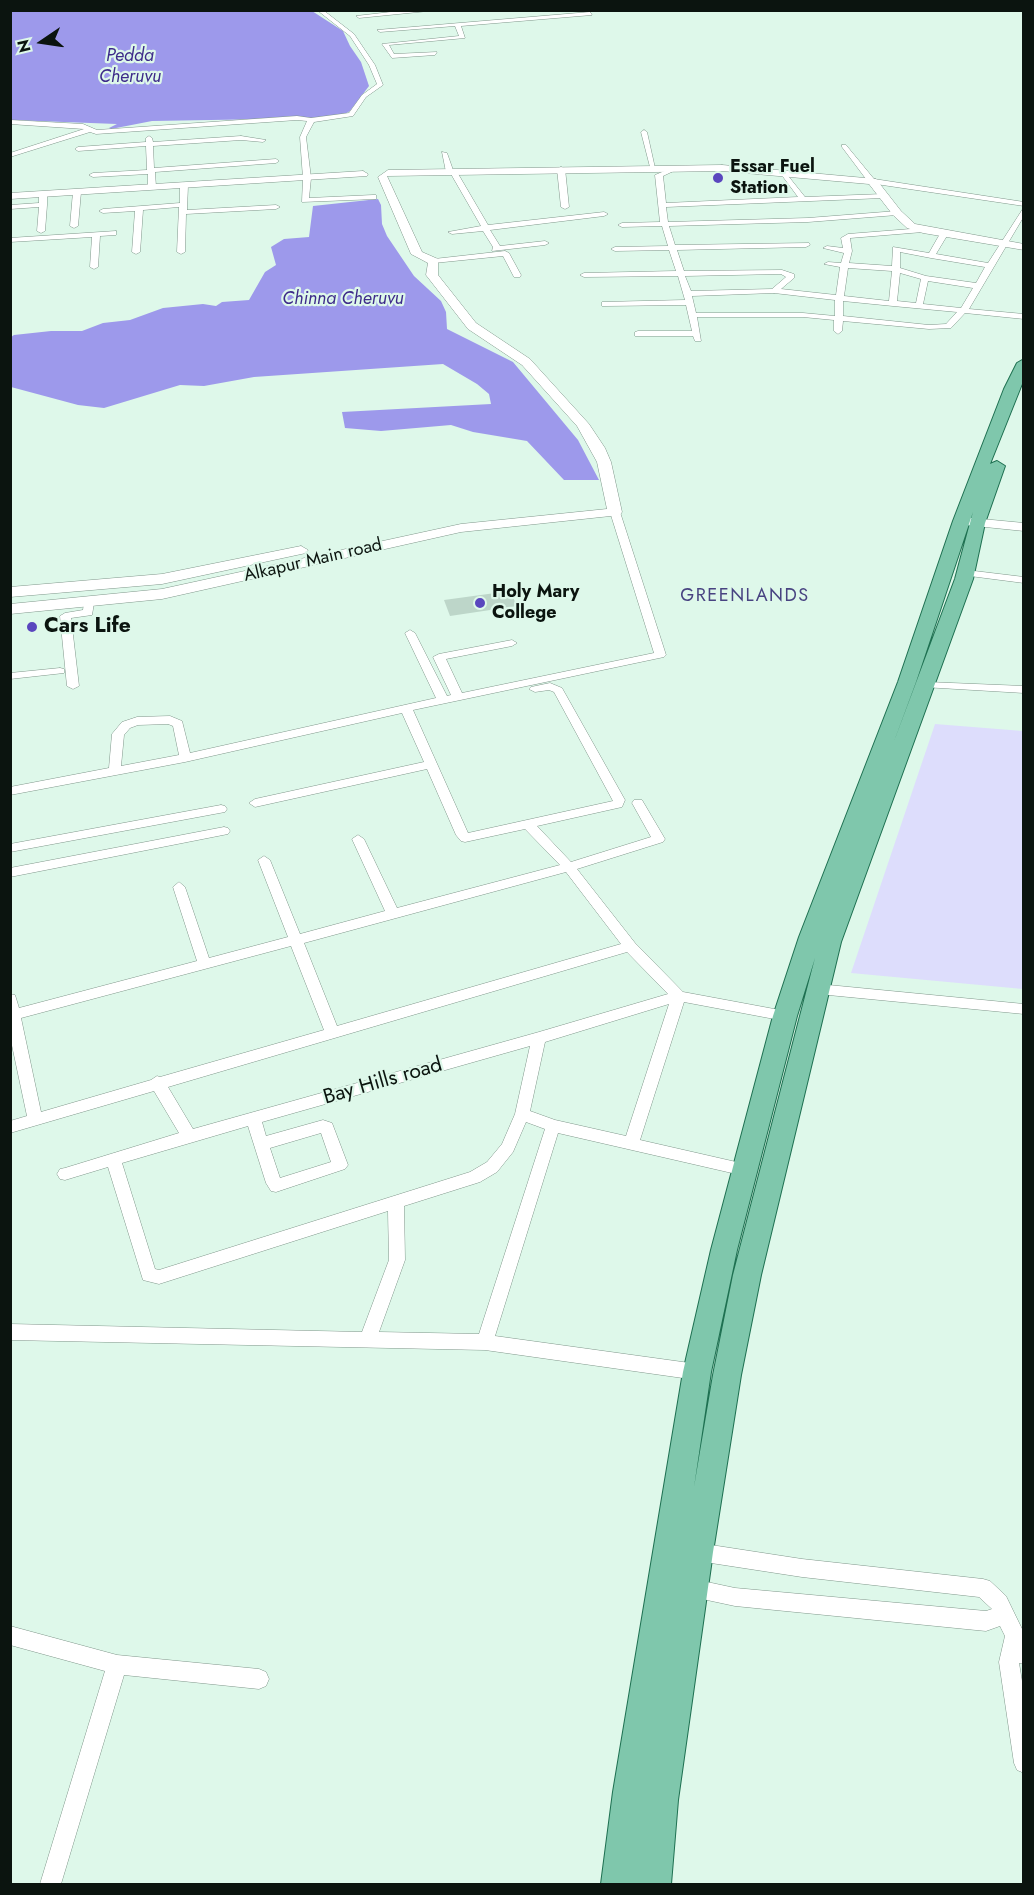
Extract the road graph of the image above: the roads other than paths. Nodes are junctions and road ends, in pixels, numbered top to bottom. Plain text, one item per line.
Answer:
1 (320, 10) edge
2 (436, 10) edge
3 (590, 14) dead end
4 (359, 16) dead end
5 (457, 24) junction
6 (380, 30) dead end
7 (435, 54) dead end
8 (310, 120) junction
9 (10, 122) edge
10 (148, 128) junction
11 (90, 129) junction
12 (644, 132) dead end
13 (263, 140) dead end
14 (13, 142) dead end
15 (149, 146) junction
16 (844, 146) dead end
17 (32, 147) junction
18 (78, 149) dead end
19 (444, 153) dead end
20 (10, 155) edge
21 (276, 161) dead end
22 (561, 169) junction
23 (652, 170) junction
24 (151, 171) junction
25 (452, 172) junction
26 (785, 174) junction
27 (93, 175) dead end
28 (385, 175) junction
29 (307, 178) junction
30 (872, 180) junction
31 (184, 185) junction
32 (152, 186) junction
33 (77, 192) junction
34 (10, 196) edge
35 (883, 196) junction
36 (373, 197) dead end
37 (43, 199) junction
38 (803, 200) junction
39 (1023, 204) edge
40 (663, 206) junction
41 (10, 207) edge
42 (276, 207) dead end
43 (565, 207) dead end
44 (139, 208) junction
45 (183, 209) junction
46 (1023, 209) edge
47 (103, 211) dead end
48 (897, 213) junction
49 (604, 214) dead end
50 (664, 222) junction
51 (622, 225) dead end
52 (74, 226) dead end
53 (486, 228) junction
54 (923, 230) junction
55 (42, 231) dead end
56 (452, 232) dead end
57 (113, 233) dead end
58 (96, 234) junction
59 (944, 234) junction
60 (10, 240) edge
61 (545, 243) dead end
62 (1003, 244) junction
63 (806, 245) dead end
64 (1023, 247) edge
65 (672, 248) junction
66 (827, 248) dead end
67 (498, 249) junction
68 (615, 249) dead end
69 (475, 251) dead end
70 (848, 251) junction
71 (136, 252) dead end
72 (181, 252) dead end
73 (932, 256) junction
74 (434, 261) junction
75 (828, 264) dead end
76 (845, 265) junction
77 (990, 266) junction
78 (94, 267) dead end
79 (896, 269) junction
80 (681, 273) junction
81 (517, 275) dead end
82 (584, 275) dead end
83 (925, 278) junction
84 (977, 286) junction
85 (774, 291) junction
86 (689, 298) junction
87 (840, 299) junction
88 (605, 304) dead end
89 (892, 304) junction
90 (919, 306) junction
91 (964, 310) junction
92 (694, 315) junction
93 (1023, 317) edge
94 (839, 318) junction
95 (838, 331) dead end
96 (638, 334) dead end
97 (1023, 363) edge
98 (1023, 394) edge
99 (613, 506) junction
100 (970, 519) junction
101 (1023, 520) edge
102 (1023, 527) edge
103 (966, 573) junction
104 (1023, 580) edge
105 (175, 584) junction
106 (10, 592) edge
107 (89, 603) junction
108 (10, 609) edge
109 (410, 633) dead end
110 (512, 643) dead end
111 (60, 671) dead end
112 (10, 676) edge
113 (927, 685) junction
114 (73, 686) dead end
115 (1023, 690) edge
116 (458, 697) junction
117 (443, 700) junction
118 (407, 711) junction
119 (185, 758) junction
120 (430, 764) junction
121 (115, 771) junction
122 (10, 791) edge
123 (255, 803) dead end
124 (638, 803) dead end
125 (221, 809) dead end
126 (529, 825) junction
127 (224, 831) dead end
128 (358, 839) dead end
129 (10, 848) edge
130 (264, 860) dead end
131 (569, 867) junction
132 (10, 873) edge
133 (179, 887) dead end
134 (392, 912) junction
135 (293, 939) junction
136 (630, 946) junction
137 (204, 963) junction
138 (818, 989) junction
139 (679, 996) junction
140 (10, 999) edge
141 (1023, 1009) edge
142 (14, 1015) junction
143 (785, 1016) junction
144 (332, 1031) junction
145 (539, 1038) junction
146 (157, 1082) junction
147 (522, 1114) junction
148 (254, 1118) junction
149 (35, 1120) junction
150 (553, 1126) junction
151 (10, 1127) edge
152 (189, 1136) junction
153 (631, 1143) junction
154 (261, 1144) junction
155 (113, 1159) junction
156 (745, 1170) junction
157 (65, 1174) dead end
158 (396, 1202) junction
159 (10, 1332) edge
160 (368, 1339) junction
161 (485, 1342) junction
162 (697, 1372) junction
163 (680, 1476) junction
164 (710, 1482) junction
165 (698, 1552) junction
166 (693, 1588) junction
167 (1004, 1615) junction
168 (10, 1635) edge
169 (1014, 1637) junction
170 (1023, 1655) edge
171 (117, 1665) junction
172 (259, 1679) dead end
173 (1023, 1763) edge
174 (50, 1884) edge
175 (619, 1884) edge
176 (653, 1884) edge

1 - 8 street
2 - 4 street
3 - 5 street
5 - 6 street
5 - 7 street
8 - 10 street
8 - 29 street
9 - 11 street
10 - 11 street
10 - 15 street
11 - 17 street
12 - 23 street
13 - 15 street
14 - 17 street
15 - 18 street
15 - 24 street
16 - 30 street
17 - 20 street
19 - 25 street
21 - 24 street
22 - 23 street
22 - 25 street
22 - 43 street
23 - 26 street
23 - 40 street
24 - 27 street
24 - 32 street
25 - 28 street
25 - 53 street
26 - 30 street
26 - 38 street
28 - 29 street
28 - 74 street
29 - 31 street
29 - 36 street
30 - 35 street
30 - 39 street
31 - 32 street
31 - 45 street
32 - 33 street
33 - 37 street
33 - 52 street
34 - 37 street
35 - 38 street
35 - 48 street
37 - 41 street
37 - 55 street
38 - 40 street
40 - 50 street
42 - 45 street
44 - 45 street
44 - 47 street
44 - 71 street
45 - 72 street
46 - 62 street
48 - 50 street
48 - 54 street
49 - 53 street
50 - 51 street
50 - 65 street
53 - 56 street
53 - 67 street
54 - 59 street
54 - 70 street
57 - 58 street
58 - 60 street
58 - 78 street
59 - 62 street
59 - 73 street
61 - 67 street
62 - 64 street
62 - 77 street
63 - 65 street
65 - 68 street
65 - 80 street
66 - 70 street
67 - 69 street
70 - 76 street
73 - 77 street
73 - 79 street
74 - 81 street
74 - 99 street
75 - 76 street
76 - 79 street
76 - 87 street
77 - 84 street
79 - 83 street
79 - 89 street
80 - 82 street
80 - 85 street
80 - 86 street
83 - 84 street
83 - 90 street
84 - 91 street
85 - 86 street
85 - 87 street
86 - 88 street
86 - 92 street
87 - 89 street
87 - 94 street
89 - 90 street
90 - 91 street
91 - 93 street
91 - 94 street
92 - 94 street
92 - 96 street
94 - 95 street
97 - 100 main road
98 - 100 main road
99 - 105 street, Alkapur Main road
99 - 116 street
100 - 101 street
100 - 102 street
100 - 103 main road
100 - 143 main road
103 - 104 street
103 - 113 main road
105 - 106 street, Alkapur Main road
105 - 107 street, Alkapur Main road
107 - 108 street, Alkapur Main road
107 - 114 street
109 - 117 street
110 - 116 street
111 - 112 street
113 - 115 street
113 - 138 main road
116 - 117 street
117 - 118 street
118 - 119 street
118 - 120 street
118 - 126 street
119 - 121 street
119 - 121 street
120 - 123 street
120 - 126 street
121 - 122 street
124 - 131 street
125 - 129 street
126 - 131 street
127 - 132 street
128 - 134 street
130 - 135 street
131 - 134 street
131 - 136 street
133 - 137 street
134 - 135 street
135 - 137 street
135 - 144 street
136 - 139 street
136 - 144 street
137 - 142 street
138 - 141 street
138 - 164 main road
139 - 143 street, Bay Hills road
139 - 145 street, Bay Hills road
139 - 153 street
140 - 142 street
142 - 149 street
143 - 156 main road
144 - 146 street
145 - 147 street
145 - 148 street, Bay Hills road
146 - 149 street
146 - 152 street
147 - 150 street
147 - 158 street
148 - 152 street, Bay Hills road
148 - 154 street
149 - 151 street
150 - 153 street
150 - 161 street
152 - 155 street, Bay Hills road
153 - 156 street
154 - 154 street
155 - 157 street, Bay Hills road
155 - 158 street
156 - 162 main road
158 - 160 street
159 - 160 street
160 - 161 street
161 - 162 street
162 - 163 main road
163 - 164 main road
163 - 175 main road
164 - 165 main road
165 - 166 main road
165 - 167 street
166 - 167 street
166 - 176 main road
167 - 169 street
168 - 171 street
169 - 170 street
169 - 173 street
171 - 172 street
171 - 174 street

